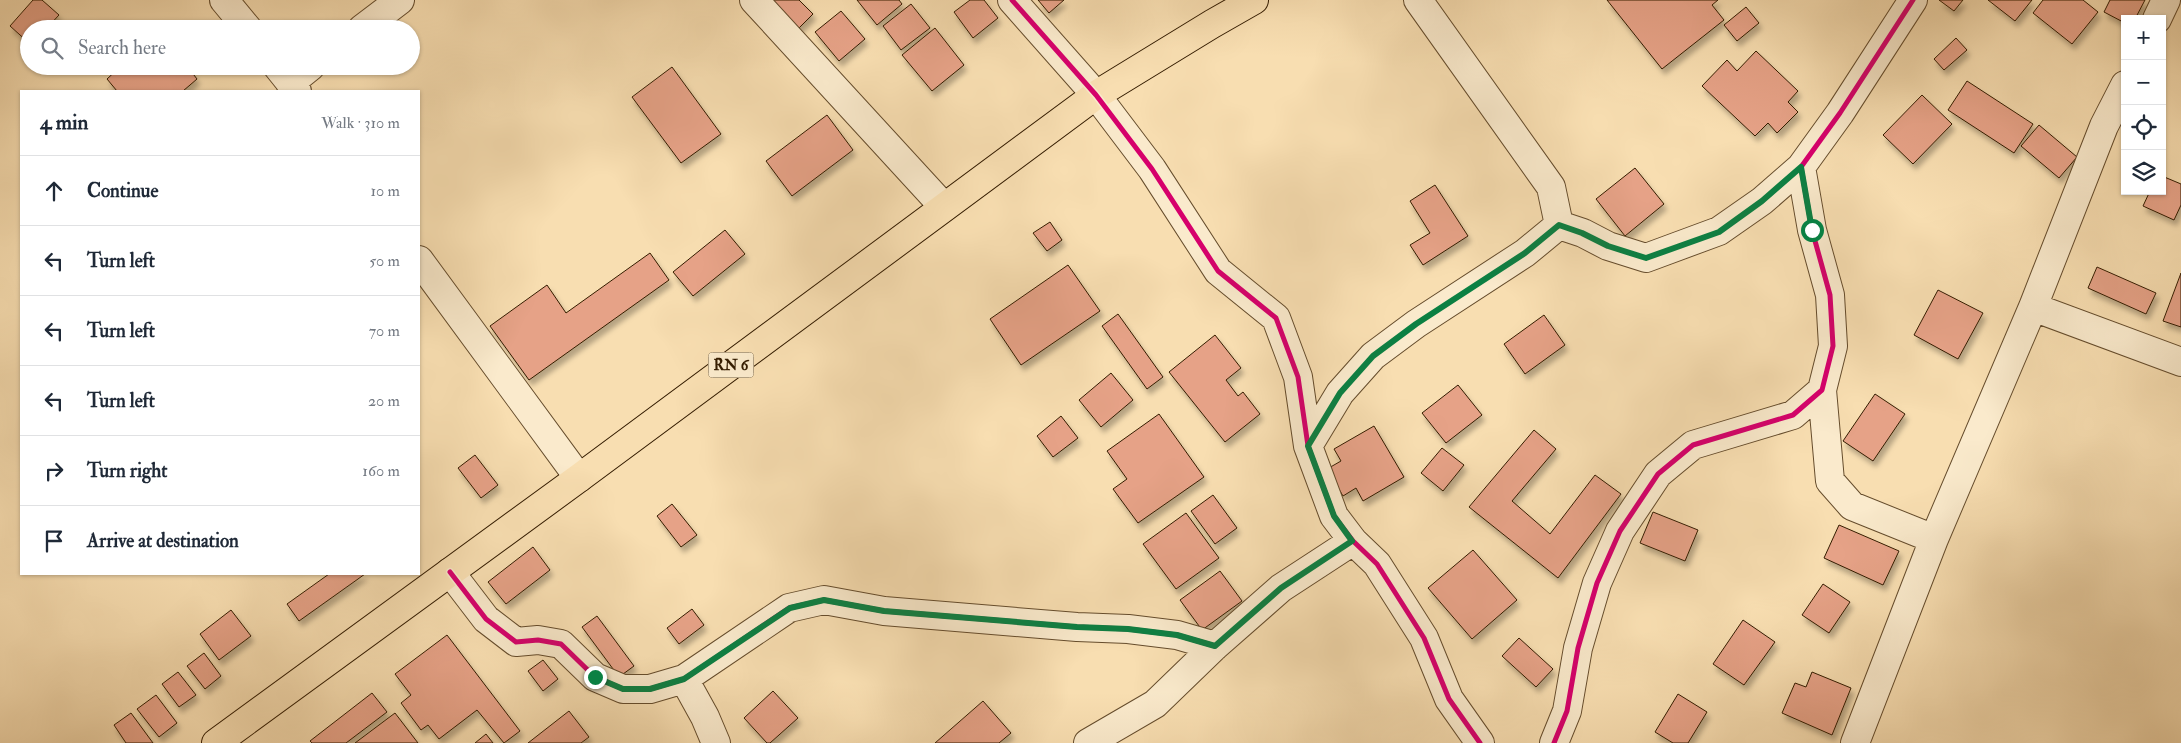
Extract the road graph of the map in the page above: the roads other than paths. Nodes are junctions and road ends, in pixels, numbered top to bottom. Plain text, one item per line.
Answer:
1 (224, 0) edge
2 (400, 0) edge
3 (754, 0) edge
4 (1012, 0) edge
5 (1254, 0) edge
6 (1418, 0) edge
7 (1913, 0) edge
8 (2166, 0) edge
9 (2159, 15) edge
10 (241, 20) edge
11 (374, 20) edge
12 (2121, 92) edge
13 (1096, 95) junction
14 (1801, 167) junction
15 (944, 207) junction
16 (1559, 225) junction
17 (420, 261) edge
18 (2034, 307) junction
19 (2181, 362) edge
20 (1822, 390) junction
21 (1308, 446) junction
22 (579, 478) junction
23 (1934, 539) junction
24 (1352, 541) junction
25 (450, 572) junction
26 (1215, 646) junction
27 (684, 679) junction
28 (216, 743) edge
29 (716, 743) edge
30 (1088, 743) edge
31 (1480, 743) edge
32 (1554, 743) edge
33 (1855, 743) edge

1 - 10 street
2 - 11 street
3 - 15 street
4 - 13 street
5 - 13 main road, RN 6
6 - 16 street
7 - 14 street
8 - 9 street
12 - 18 street
13 - 15 main road, RN 6
13 - 21 street
14 - 16 street
14 - 20 street
15 - 22 main road, RN 6
16 - 21 street
17 - 22 street
18 - 19 street
18 - 23 street
20 - 23 street
20 - 32 street
21 - 24 street
22 - 25 main road, RN 6
23 - 33 street
24 - 26 street
24 - 31 street
25 - 27 street
25 - 28 main road, RN 6
26 - 27 street
26 - 30 street
27 - 29 street

